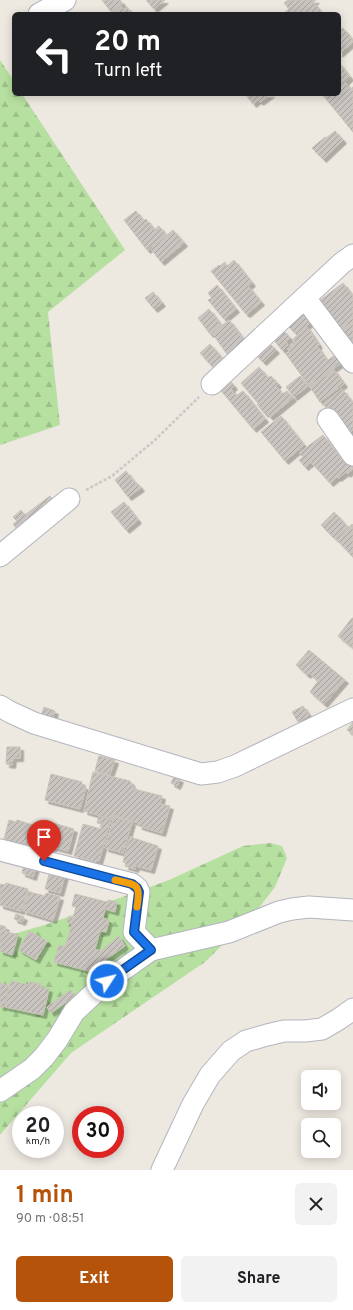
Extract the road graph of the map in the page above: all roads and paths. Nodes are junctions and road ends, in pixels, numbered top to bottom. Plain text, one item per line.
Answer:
1 (65, 0) edge
2 (43, 12) edge
3 (353, 255) edge
4 (305, 298) junction
5 (353, 362) edge
6 (212, 384) joint
7 (328, 419) dead end
8 (353, 455) edge
9 (69, 499) joint
10 (0, 556) edge
11 (0, 706) edge
12 (353, 709) edge
13 (0, 850) edge
14 (353, 910) edge
15 (151, 950) junction
16 (353, 1009) edge
17 (0, 1091) edge
18 (162, 1170) edge

1 - 2 street
3 - 4 street
4 - 5 street
4 - 6 street
6 - 9 path
7 - 8 street
9 - 10 street
11 - 12 street
13 - 15 street
14 - 15 street
15 - 17 street
16 - 18 street

